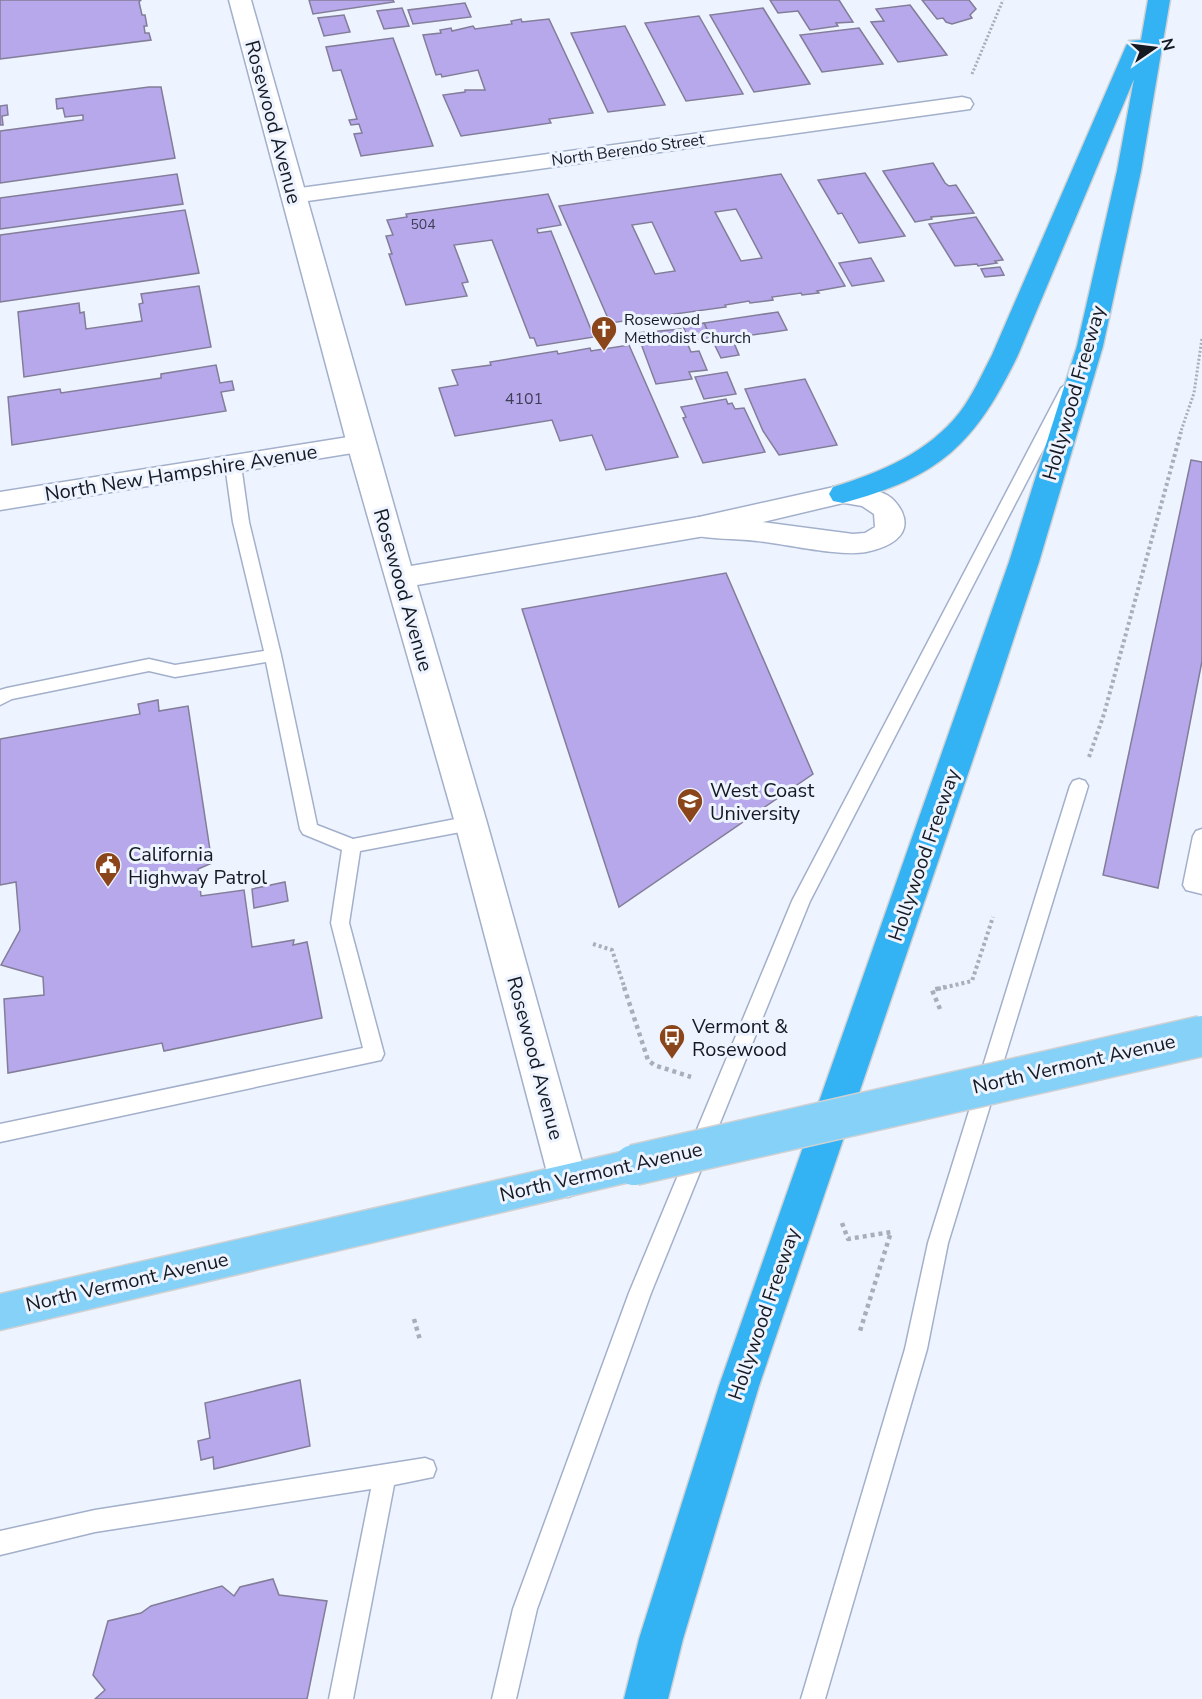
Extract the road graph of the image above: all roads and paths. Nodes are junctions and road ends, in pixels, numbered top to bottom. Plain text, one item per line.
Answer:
1 (240, 0) edge
2 (1003, 0) edge
3 (1157, 0) edge
4 (962, 104) joint
5 (293, 196) junction
6 (1202, 338) edge
7 (1090, 346) junction
8 (361, 444) junction
9 (233, 465) junction
10 (843, 494) junction
11 (0, 501) edge
12 (699, 527) junction
13 (400, 578) junction
14 (273, 655) junction
15 (0, 699) edge
16 (1079, 786) joint
17 (471, 824) junction
18 (1202, 836) edge
19 (352, 846) junction
20 (1202, 887) edge
21 (993, 916) dead end
22 (593, 944) dead end
23 (940, 1009) dead end
24 (1202, 1036) edge
25 (691, 1077) dead end
26 (0, 1133) edge
27 (568, 1179) junction
28 (841, 1219) dead end
29 (0, 1312) edge
30 (414, 1319) dead end
31 (860, 1331) dead end
32 (420, 1340) dead end
33 (425, 1468) dead end
34 (385, 1475) junction
35 (0, 1543) edge
36 (341, 1699) edge
37 (504, 1699) edge
38 (645, 1699) edge
39 (813, 1699) edge

1 - 5 street, Rosewood Avenue
2 - 4 path
3 - 7 highway, Hollywood Freeway
3 - 10 highway
4 - 5 street, North Berendo Street
5 - 8 street, Rosewood Avenue
6 - 16 path
7 - 37 lane
7 - 38 highway, Hollywood Freeway
8 - 9 street, North New Hampshire Avenue
8 - 13 street, Rosewood Avenue
9 - 11 street, North New Hampshire Avenue
9 - 14 lane
10 - 12 street
10 - 12 street
12 - 13 street
13 - 17 street, Rosewood Avenue
14 - 15 lane
14 - 19 lane
16 - 39 lane
17 - 19 lane
17 - 27 street, Rosewood Avenue
18 - 20 lane
19 - 26 lane
21 - 23 path
22 - 25 path
24 - 27 main road, North Vermont Avenue, bridge
27 - 29 main road, North Vermont Avenue
28 - 31 path
30 - 32 path
33 - 34 lane
34 - 35 lane
34 - 36 lane

